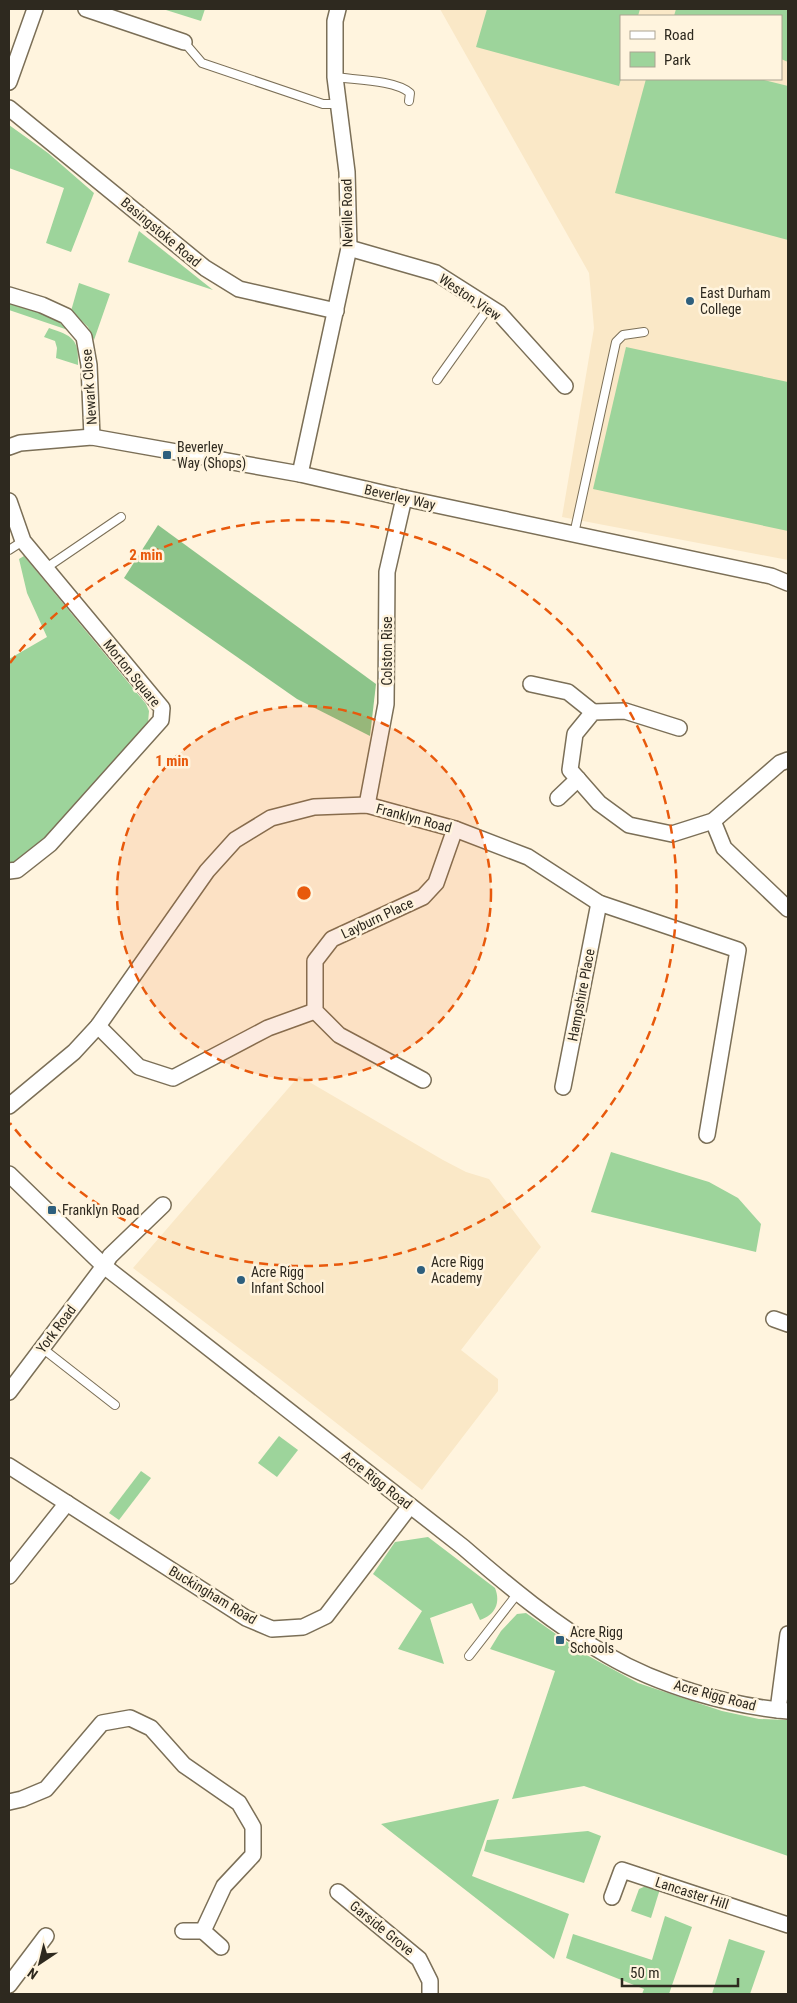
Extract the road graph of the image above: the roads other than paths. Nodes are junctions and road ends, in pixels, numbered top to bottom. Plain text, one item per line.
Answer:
1 (35, 9) edge
2 (86, 9) edge
3 (338, 9) edge
4 (184, 42) joint
5 (335, 77) junction
6 (9, 82) edge
7 (410, 101) dead end
8 (338, 104) junction
9 (9, 108) edge
10 (349, 248) junction
11 (9, 295) edge
12 (489, 307) junction
13 (336, 311) junction
14 (644, 332) dead end
15 (437, 380) dead end
16 (565, 386) dead end
17 (92, 437) junction
18 (9, 447) edge
19 (300, 474) junction
20 (404, 498) junction
21 (9, 501) edge
22 (121, 517) dead end
23 (574, 534) junction
24 (24, 541) junction
25 (9, 550) edge
26 (46, 568) junction
27 (788, 583) edge
28 (531, 684) dead end
29 (593, 712) junction
30 (679, 728) dead end
31 (788, 760) edge
32 (578, 779) junction
33 (558, 798) dead end
34 (367, 805) junction
35 (713, 821) junction
36 (455, 828) junction
37 (9, 871) edge
38 (599, 903) junction
39 (788, 909) edge
40 (315, 1012) junction
41 (98, 1026) junction
42 (423, 1080) dead end
43 (563, 1087) dead end
44 (9, 1106) edge
45 (707, 1135) dead end
46 (9, 1174) edge
47 (162, 1205) dead end
48 (104, 1266) junction
49 (42, 1348) junction
50 (15, 1372) edge
51 (9, 1392) edge
52 (115, 1405) dead end
53 (9, 1466) edge
54 (67, 1503) junction
55 (410, 1506) junction
56 (9, 1576) edge
57 (518, 1592) junction
58 (788, 1634) edge
59 (469, 1656) dead end
60 (783, 1711) edge
61 (9, 1802) edge
62 (338, 1892) dead end
63 (612, 1896) dead end
64 (788, 1925) edge
65 (184, 1931) dead end
66 (203, 1931) junction
67 (46, 1936) dead end
68 (221, 1947) dead end
69 (9, 1986) edge
70 (17, 1994) edge
71 (430, 1994) edge

1 - 6 street
2 - 4 street
3 - 5 street, Neville Road
4 - 8 lane
5 - 7 lane
5 - 8 street, Neville Road
8 - 10 street, Neville Road
9 - 13 street, Basingstoke Road
10 - 12 street, Weston View
10 - 13 street, Neville Road
11 - 17 street, Newark Close
12 - 15 lane
12 - 16 street, Weston View
13 - 19 street, Neville Road
14 - 23 lane
17 - 18 street, Beverley Way
17 - 19 street, Beverley Way
19 - 20 street, Beverley Way
20 - 23 street, Beverley Way
20 - 34 street, Colston Rise
21 - 24 street, Morton Square
22 - 26 lane
23 - 27 street, Beverley Way
24 - 25 lane
24 - 26 street, Morton Square
26 - 37 street, Morton Square
28 - 29 street
29 - 30 street
29 - 32 street
31 - 35 street
32 - 33 street
32 - 35 street
34 - 36 street, Franklyn Road
34 - 41 street, Franklyn Road
35 - 39 street
36 - 38 street, Franklyn Road
36 - 40 street, Layburn Place
38 - 43 street, Hampshire Place
38 - 45 street, Franklyn Road
40 - 41 street
40 - 42 street
41 - 44 street, Franklyn Road
46 - 48 street, Acre Rigg Road
47 - 48 street, York Road
48 - 49 street, York Road
48 - 55 street, Acre Rigg Road
49 - 50 street, York Road
49 - 52 lane
50 - 51 street, York Road
53 - 54 street, Buckingham Road
54 - 55 street, Buckingham Road
54 - 56 street
55 - 57 street, Acre Rigg Road
57 - 59 lane
57 - 60 street, Acre Rigg Road
58 - 60 street
61 - 66 street
62 - 71 street, Garside Grove
63 - 64 street, Lancaster Hill
65 - 66 street
66 - 68 street
67 - 69 street
69 - 70 street

